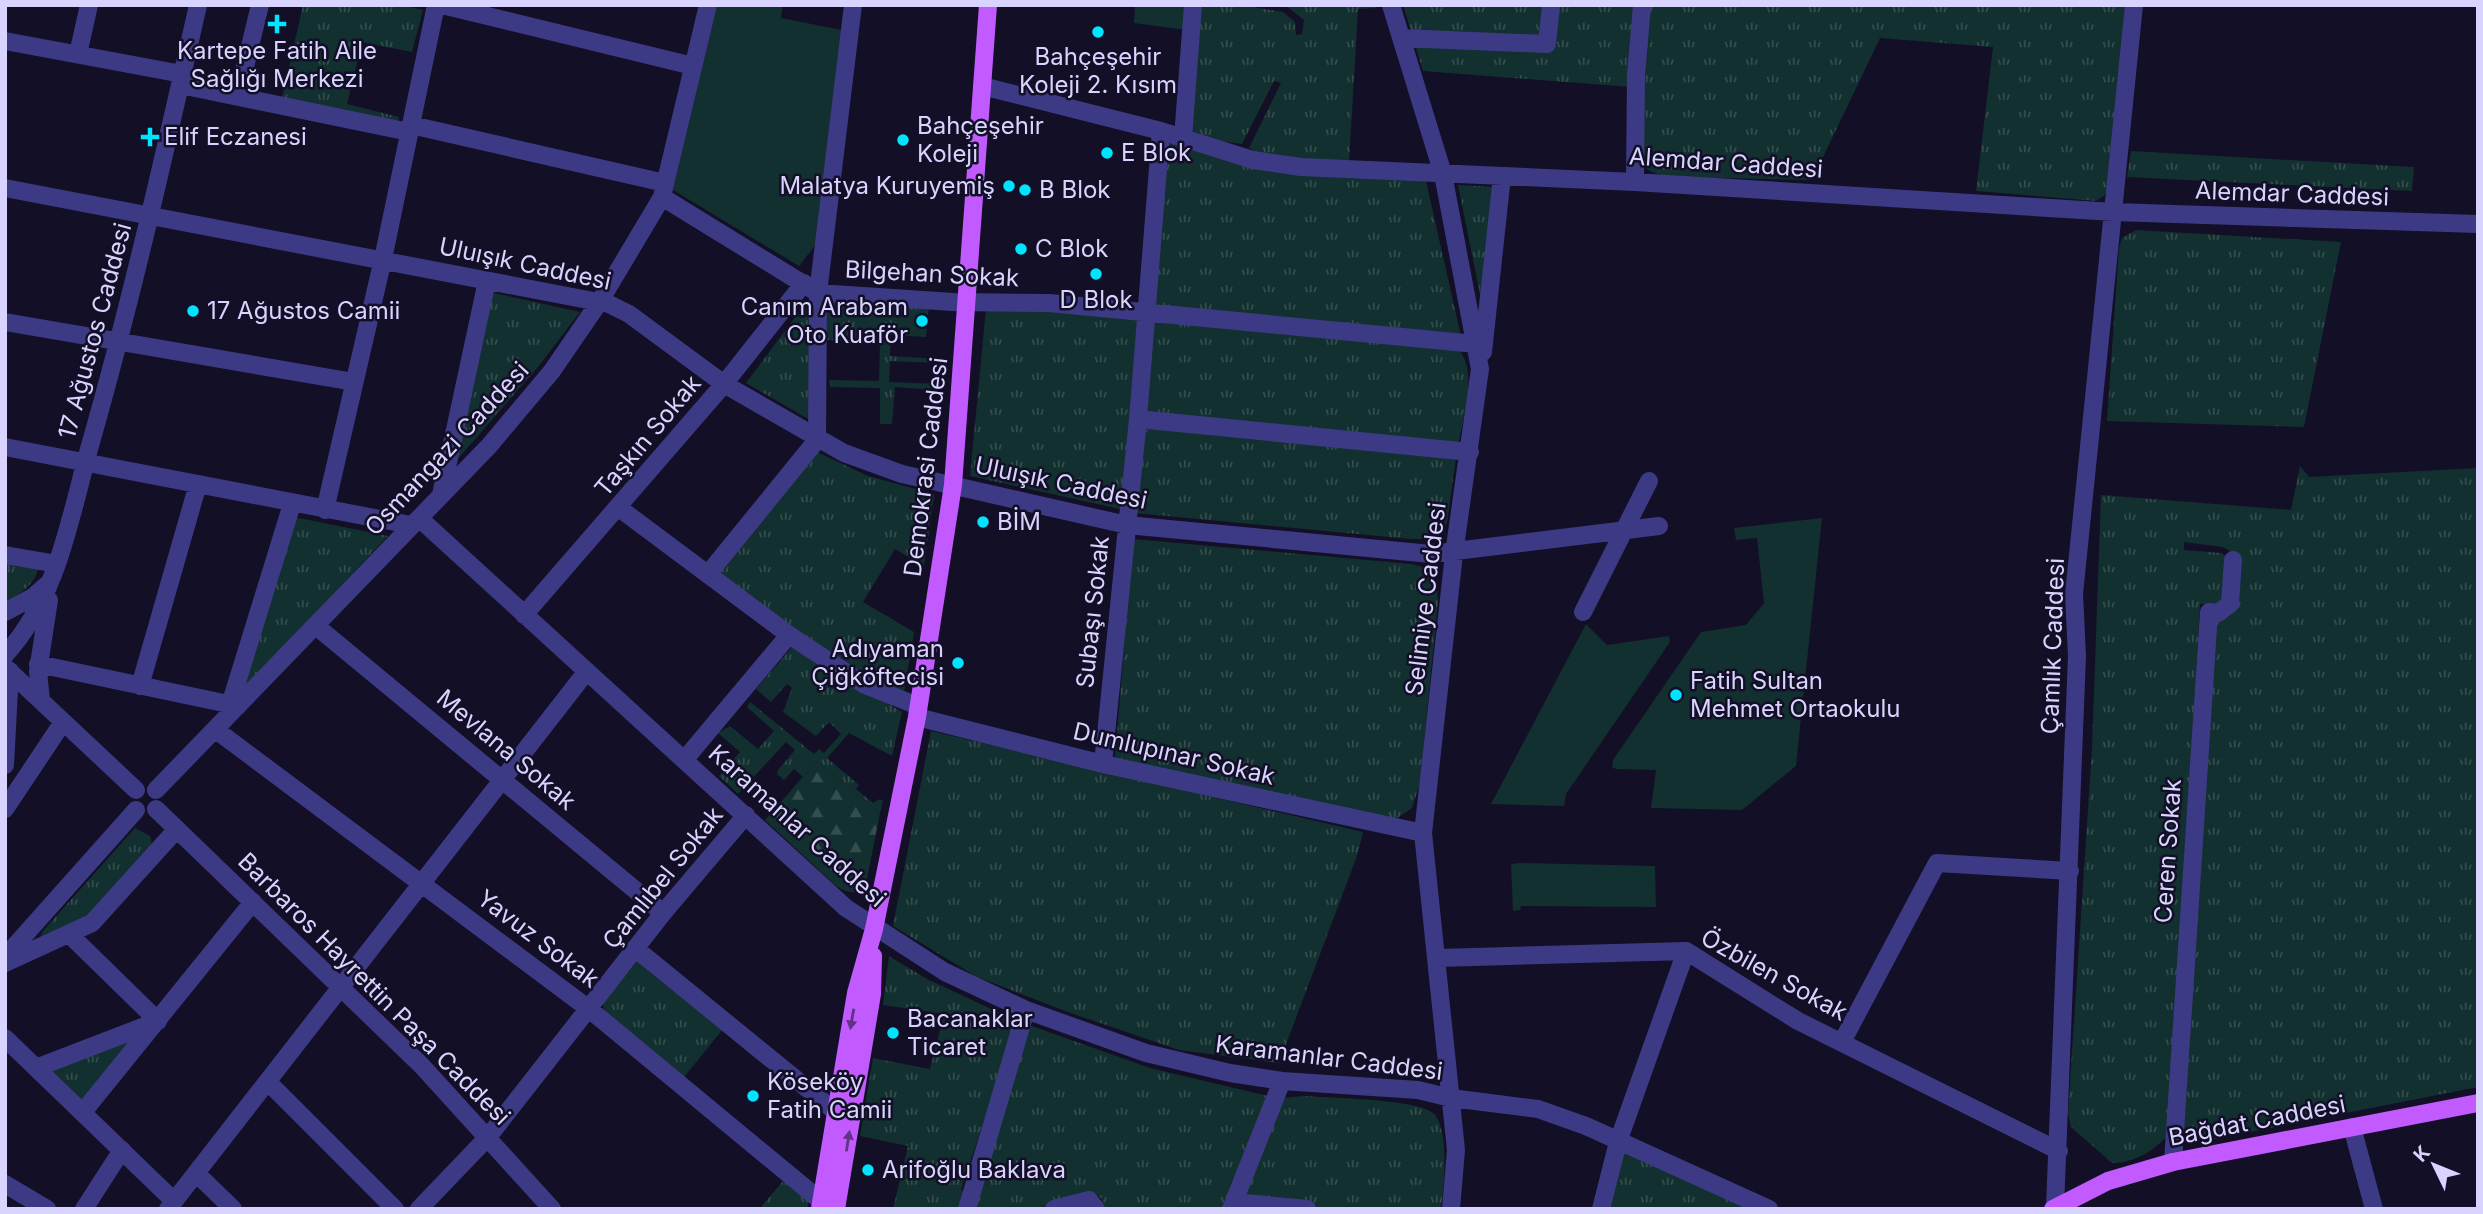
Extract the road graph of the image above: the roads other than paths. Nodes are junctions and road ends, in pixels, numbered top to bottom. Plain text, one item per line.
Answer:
1 (89, 5) edge
2 (198, 5) edge
3 (260, 5) edge
4 (436, 5) edge
5 (442, 5) edge
6 (708, 5) edge
7 (853, 5) edge
8 (988, 5) edge
9 (1193, 5) edge
10 (1391, 5) edge
11 (1551, 5) edge
12 (1642, 5) edge
13 (2134, 5) edge
14 (1401, 38) junction
15 (5, 41) edge
16 (78, 54) junction
17 (693, 66) junction
18 (182, 79) junction
19 (982, 86) junction
20 (238, 96) junction
21 (410, 128) junction
22 (1161, 131) junction
23 (1183, 138) junction
24 (1443, 174) junction
25 (1502, 176) junction
26 (1635, 182) junction
27 (5, 188) edge
28 (664, 190) junction
29 (2114, 212) junction
30 (151, 216) junction
31 (2478, 224) edge
32 (383, 259) junction
33 (487, 281) junction
34 (811, 288) junction
35 (600, 302) junction
36 (967, 302) junction
37 (1147, 312) junction
38 (5, 322) edge
39 (120, 341) junction
40 (1476, 344) junction
41 (1480, 369) junction
42 (354, 382) junction
43 (724, 384) junction
44 (1139, 419) junction
45 (817, 440) junction
46 (5, 447) edge
47 (1471, 453) junction
48 (86, 461) junction
49 (1650, 481) dead end
50 (198, 484) junction
51 (953, 485) junction
52 (441, 495) junction
53 (292, 504) junction
54 (619, 508) junction
55 (325, 510) junction
56 (415, 521) junction
57 (1127, 525) junction
58 (1659, 526) dead end
59 (1625, 531) junction
60 (1454, 554) junction
61 (5, 555) edge
62 (2233, 560) dead end
63 (55, 571) junction
64 (708, 574) junction
65 (5, 612) edge
66 (1583, 612) dead end
67 (524, 615) junction
68 (316, 626) junction
69 (789, 635) junction
70 (7, 664) edge
71 (38, 664) junction
72 (587, 671) junction
73 (140, 686) junction
74 (41, 701) junction
75 (234, 705) junction
76 (917, 711) junction
77 (63, 722) junction
78 (216, 730) junction
79 (685, 759) junction
80 (1103, 764) junction
81 (5, 765) edge
82 (503, 777) junction
83 (136, 790) junction
84 (156, 790) junction
85 (5, 809) edge
86 (156, 809) junction
87 (136, 810) junction
88 (746, 815) junction
89 (177, 829) junction
90 (1423, 833) junction
91 (2070, 871) junction
92 (422, 882) junction
93 (253, 902) junction
94 (663, 913) junction
95 (874, 929) junction
96 (70, 935) junction
97 (636, 949) junction
98 (1686, 951) junction
99 (5, 957) edge
100 (1438, 958) junction
101 (5, 963) edge
102 (340, 988) junction
103 (589, 1009) junction
104 (1026, 1010) junction
105 (158, 1021) junction
106 (5, 1038) edge
107 (1842, 1042) junction
108 (36, 1068) junction
109 (1282, 1081) junction
110 (268, 1082) junction
111 (1451, 1098) junction
112 (2478, 1103) edge
113 (83, 1112) junction
114 (836, 1112) junction
115 (2352, 1127) junction
116 (488, 1137) junction
117 (1618, 1142) junction
118 (122, 1150) junction
119 (2059, 1151) junction
120 (2173, 1162) junction
121 (196, 1173) junction
122 (5, 1184) edge
123 (171, 1205) edge
124 (1232, 1205) edge
125 (826, 1206) edge
126 (2054, 1208) edge
127 (47, 1209) edge
128 (84, 1209) edge
129 (233, 1209) edge
130 (395, 1209) edge
131 (419, 1209) edge
132 (552, 1209) edge
133 (967, 1209) edge
134 (1054, 1209) edge
135 (1096, 1209) edge
136 (1307, 1209) edge
137 (1451, 1209) edge
138 (1601, 1209) edge
139 (1769, 1209) edge
140 (2375, 1209) edge

1 - 16 street
2 - 18 street, 17 Ağustos Caddesi
3 - 20 street
4 - 21 street
5 - 17 street
6 - 17 street, Osmangazi Caddesi
7 - 34 street
8 - 19 main road, Demokrasi Caddesi
9 - 23 street
10 - 14 street, Selimiye Caddesi
11 - 14 street
12 - 26 street
13 - 29 street, Çamlık Caddesi
14 - 24 street, Selimiye Caddesi
15 - 16 street, Bilgehan Sokak
16 - 18 street, Bilgehan Sokak
17 - 28 street, Osmangazi Caddesi
18 - 20 street, Bilgehan Sokak
18 - 30 street, 17 Ağustos Caddesi
19 - 22 street, Alemdar Caddesi
19 - 36 main road, Demokrasi Caddesi
20 - 21 street, Bilgehan Sokak
21 - 28 street, Bilgehan Sokak
21 - 32 street
22 - 23 street, Alemdar Caddesi
22 - 37 street, Subaşı Sokak
23 - 24 street, Alemdar Caddesi
24 - 25 street, Alemdar Caddesi
24 - 40 street, Selimiye Caddesi
25 - 26 street, Alemdar Caddesi
25 - 41 street
26 - 29 street, Alemdar Caddesi
27 - 30 street, Uluışık Caddesi
28 - 34 street, Bilgehan Sokak
28 - 35 street, Osmangazi Caddesi
29 - 31 street, Alemdar Caddesi
29 - 91 street, Çamlık Caddesi
30 - 32 street, Uluışık Caddesi
30 - 39 street, 17 Ağustos Caddesi
32 - 33 street, Uluışık Caddesi
32 - 42 street
33 - 35 street, Uluışık Caddesi
33 - 52 street
34 - 36 street, Bilgehan Sokak
34 - 43 street, Taşkın Sokak
34 - 45 street
35 - 43 street, Uluışık Caddesi
35 - 52 street, Osmangazi Caddesi
36 - 37 street, Bilgehan Sokak
36 - 51 main road, Demokrasi Caddesi
37 - 40 street, Bilgehan Sokak
37 - 44 street, Subaşı Sokak
38 - 39 street
39 - 42 street
39 - 48 street, 17 Ağustos Caddesi
40 - 41 street, Selimiye Caddesi
41 - 47 street, Selimiye Caddesi
42 - 55 street
43 - 45 street, Uluışık Caddesi
43 - 54 street, Taşkın Sokak
44 - 47 street
44 - 57 street, Subaşı Sokak
45 - 51 street, Uluışık Caddesi
45 - 64 street
46 - 48 street
47 - 60 street, Selimiye Caddesi
48 - 50 street
48 - 63 street, 17 Ağustos Caddesi
49 - 59 street
50 - 53 street
50 - 73 street
51 - 57 street, Uluışık Caddesi
51 - 76 main road, Demokrasi Caddesi
52 - 56 street, Osmangazi Caddesi
53 - 55 street
53 - 75 street
54 - 64 street, Dumlupınar Sokak
54 - 67 street, Taşkın Sokak
55 - 56 street
56 - 67 street, Karamanlar Caddesi
56 - 68 street, Osmangazi Caddesi
57 - 60 street, Uluışık Caddesi
57 - 80 street, Subaşı Sokak
58 - 59 street, Uluışık Caddesi
59 - 60 street, Uluışık Caddesi
59 - 66 street
60 - 90 street, Selimiye Caddesi
61 - 63 street
62 - 120 street, Ceren Sokak
63 - 65 street
63 - 70 street, 17 Ağustos Caddesi
63 - 71 street
64 - 69 street, Dumlupınar Sokak
67 - 72 street, Karamanlar Caddesi
68 - 75 street, Osmangazi Caddesi
68 - 82 street, Mevlana Sokak
69 - 76 street, Dumlupınar Sokak
69 - 79 street
70 - 74 street
70 - 81 street
71 - 73 street
71 - 74 street
72 - 79 street, Karamanlar Caddesi
72 - 82 street
73 - 75 street
74 - 77 street
75 - 78 street, Osmangazi Caddesi
76 - 80 street, Dumlupınar Sokak
76 - 95 main road, Demokrasi Caddesi
77 - 83 street
77 - 85 street
78 - 84 street, Osmangazi Caddesi
78 - 92 street, Yavuz Sokak
79 - 88 street, Karamanlar Caddesi
80 - 90 street, Dumlupınar Sokak
82 - 92 street
82 - 94 street, Mevlana Sokak
83 - 84 street
83 - 87 street
84 - 86 street
86 - 87 street
86 - 89 street, Barbaros Hayrettin Paşa Caddesi
87 - 99 street
88 - 94 street, Çamlıbel Sokak
88 - 95 street, Karamanlar Caddesi
89 - 93 street, Barbaros Hayrettin Paşa Caddesi
89 - 96 street
90 - 100 street, Selimiye Caddesi
91 - 107 street
91 - 119 street, Çamlık Caddesi
92 - 102 street
92 - 103 street, Yavuz Sokak
93 - 102 street, Barbaros Hayrettin Paşa Caddesi
93 - 105 street
94 - 97 street, Çamlıbel Sokak
95 - 104 street, Karamanlar Caddesi
95 -> 114 main road, Demokrasi Caddesi
125 -> 95 main road, Demokrasi Caddesi
96 - 101 street
96 - 105 street
97 - 103 street, Çamlıbel Sokak
97 - 114 street
98 - 100 street, Özbilen Sokak
98 - 107 street, Özbilen Sokak
98 - 117 street
100 - 111 street, Selimiye Caddesi
102 - 110 street
102 - 116 street, Barbaros Hayrettin Paşa Caddesi
103 - 116 street, Çamlıbel Sokak
103 - 125 street, Yavuz Sokak
104 - 109 street, Karamanlar Caddesi
104 - 133 street
105 - 108 street
105 - 113 street
106 - 108 street
107 - 119 street, Özbilen Sokak
108 - 113 street
109 - 111 street, Karamanlar Caddesi
109 - 124 street
110 - 121 street
110 - 130 street
111 - 117 street, Karamanlar Caddesi
111 - 137 street, Selimiye Caddesi
112 - 115 main road, Bağdat Caddesi
113 - 118 street
114 - 125 main road, Demokrasi Caddesi
115 - 120 main road, Bağdat Caddesi
115 - 140 street
116 - 131 street, Çamlıbel Sokak
116 - 132 street, Barbaros Hayrettin Paşa Caddesi
117 - 138 street
117 - 139 street, Karamanlar Caddesi
118 - 123 street
118 - 128 street
119 - 126 street, Çamlık Caddesi
120 - 126 main road, Bağdat Caddesi
121 - 123 street
121 - 129 street
122 - 127 street
124 - 136 street
134 - 135 street

